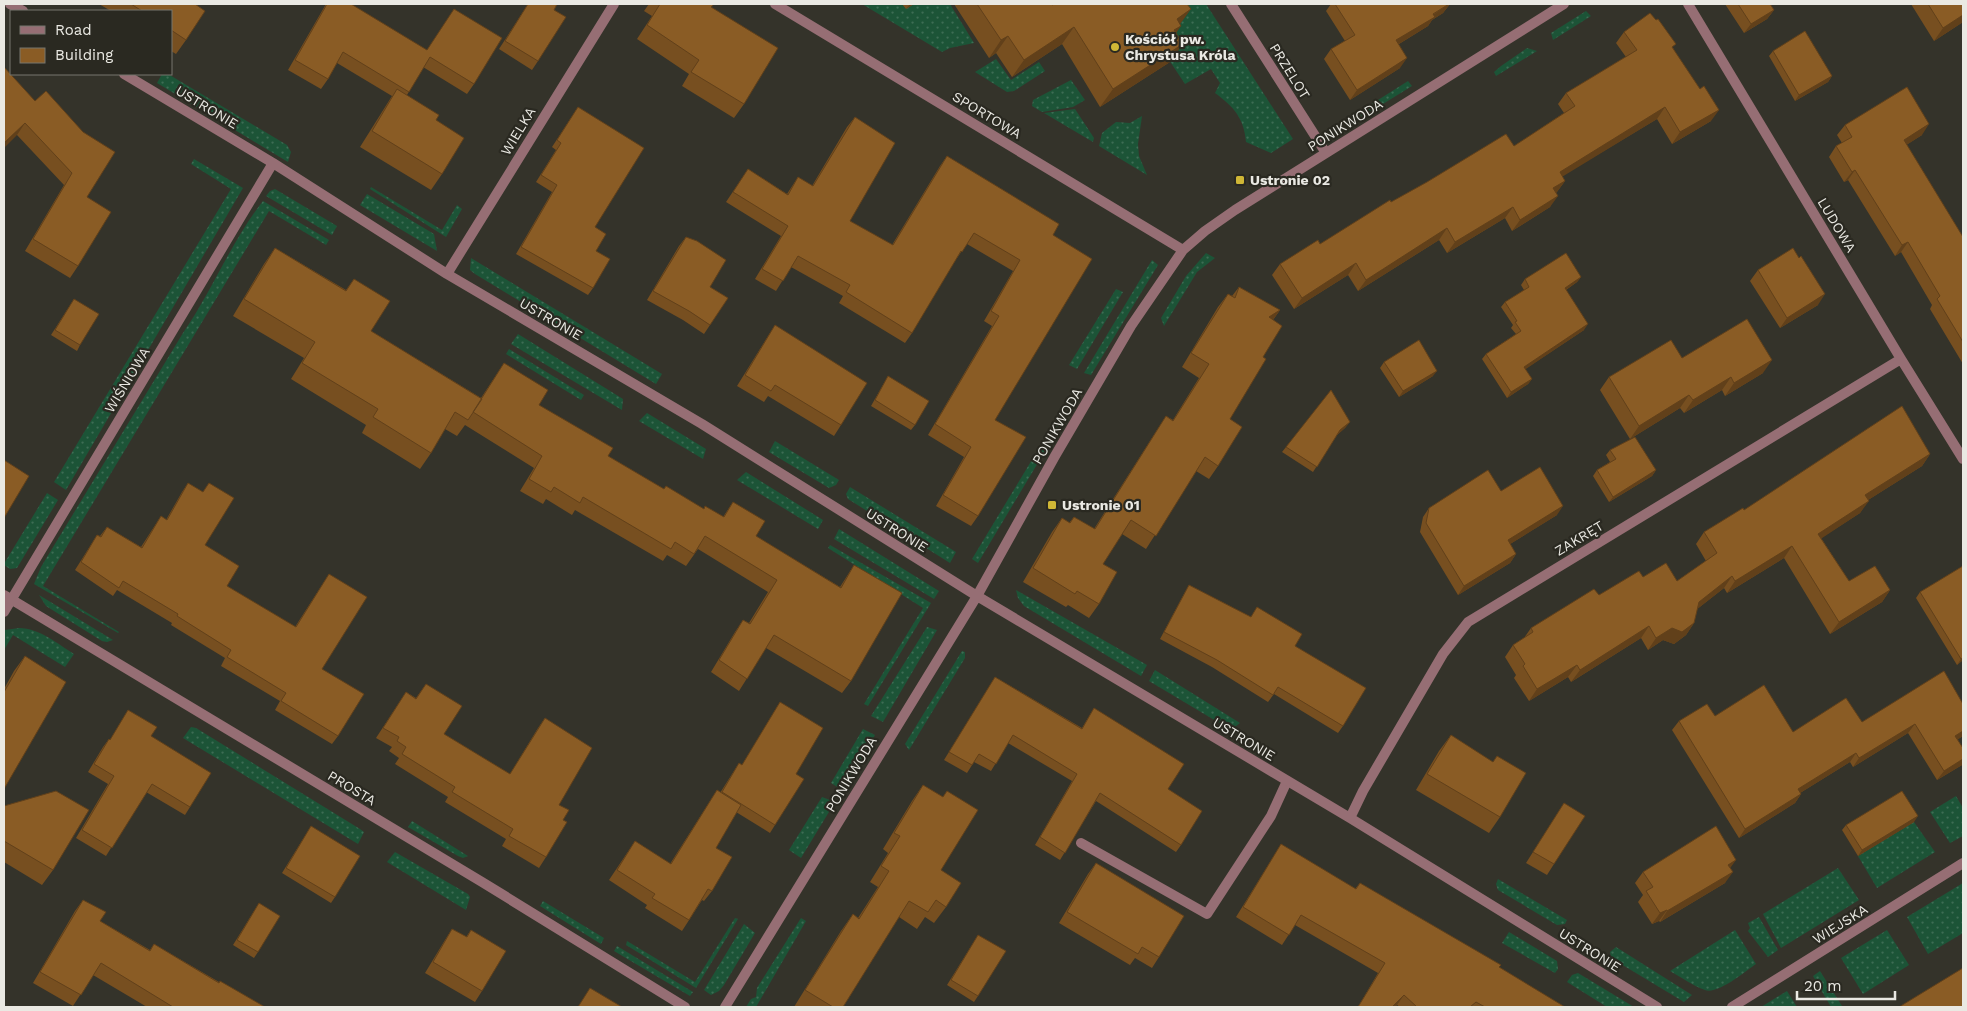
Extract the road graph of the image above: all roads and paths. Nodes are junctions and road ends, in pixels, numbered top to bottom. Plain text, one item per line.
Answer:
1 (10, 4) edge
2 (614, 4) edge
3 (775, 4) edge
4 (1231, 4) edge
5 (1564, 4) edge
6 (1688, 4) edge
7 (21, 10) edge
8 (126, 75) edge
9 (1326, 154) junction
10 (274, 163) junction
11 (1183, 250) junction
12 (447, 274) junction
13 (1901, 359) junction
14 (1963, 459) edge
15 (977, 596) junction
16 (8, 597) edge
17 (4, 612) edge
18 (1287, 781) junction
19 (1350, 818) junction
20 (1081, 844) dead end
21 (1963, 863) edge
22 (685, 1007) edge
23 (725, 1007) edge
24 (1658, 1007) edge
25 (1732, 1007) edge

1 - 7 street
2 - 12 street, WIELKA
3 - 11 street, SPORTOWA
4 - 9 street, PRZELOT
5 - 9 street, PONIKWODA
6 - 13 street, LUDOWA
8 - 10 street, USTRONIE
9 - 11 street, PONIKWODA
10 - 12 street, USTRONIE
10 - 16 street, WIŚNIOWA
11 - 15 street, PONIKWODA
12 - 15 street, USTRONIE
13 - 14 street, LUDOWA
13 - 19 street, ZAKRĘT
15 - 18 street, USTRONIE
15 - 23 street, PONIKWODA
16 - 17 street, WIŚNIOWA
16 - 22 street, PROSTA
18 - 19 street, USTRONIE
18 - 20 street
19 - 24 street, USTRONIE
21 - 25 street, WIEJSKA

